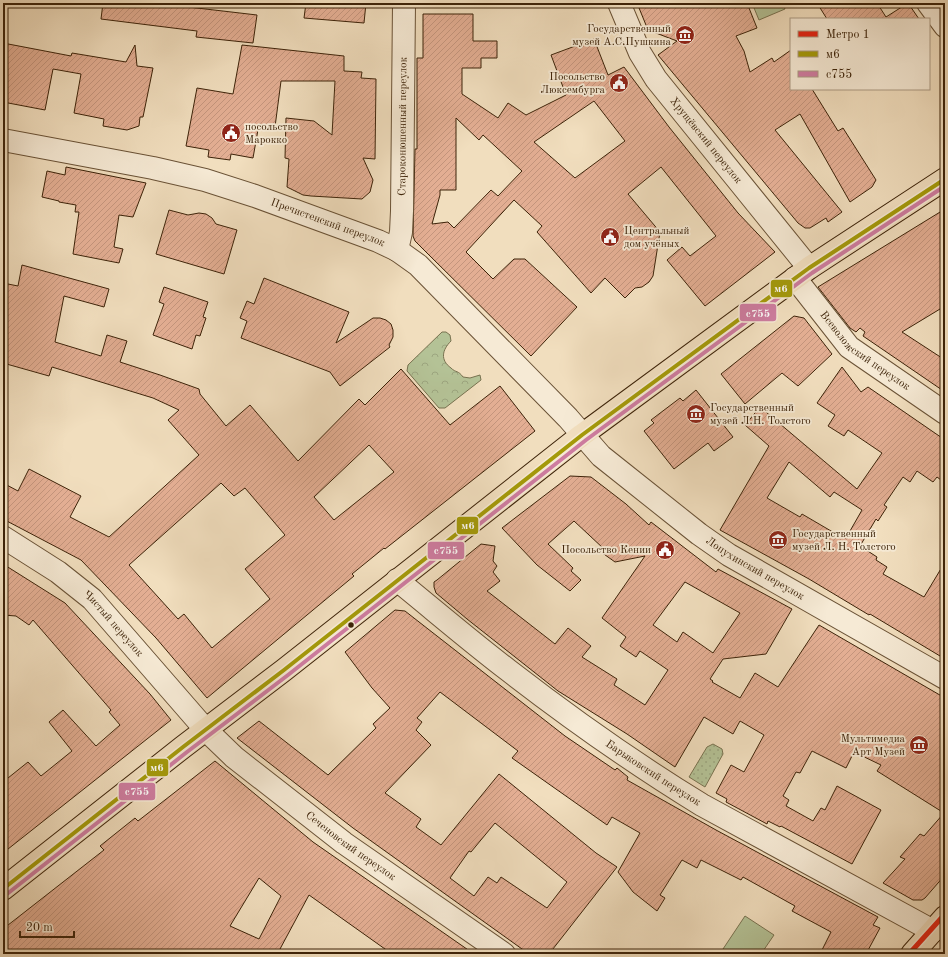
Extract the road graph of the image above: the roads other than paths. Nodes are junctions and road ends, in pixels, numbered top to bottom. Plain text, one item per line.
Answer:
1 (404, 3) edge
2 (619, 3) edge
3 (928, 3) edge
4 (945, 26) edge
5 (3, 140) edge
6 (945, 179) edge
7 (397, 250) junction
8 (802, 273) junction
9 (945, 414) edge
10 (582, 435) junction
11 (3, 537) edge
12 (397, 580) junction
13 (945, 678) edge
14 (205, 729) junction
15 (3, 889) edge
16 (939, 924) edge
17 (504, 954) edge
18 (912, 954) edge

1 - 7 street, Староконюшенный переулок
2 - 8 street, Хрущёвский переулок
3 - 4 street
5 - 7 street, Пречистенский переулок
6 - 8 main road
7 - 10 street, Пречистенский переулок
8 - 9 street, Всеволожский переулок
8 - 10 main road
10 - 12 main road
10 - 13 street, Лопухинский переулок
11 - 14 street, Чистый переулок
12 - 14 main road
12 - 16 street, Барыковский переулок
14 - 15 main road
14 - 17 street, Сеченовский переулок
16 - 18 main road

